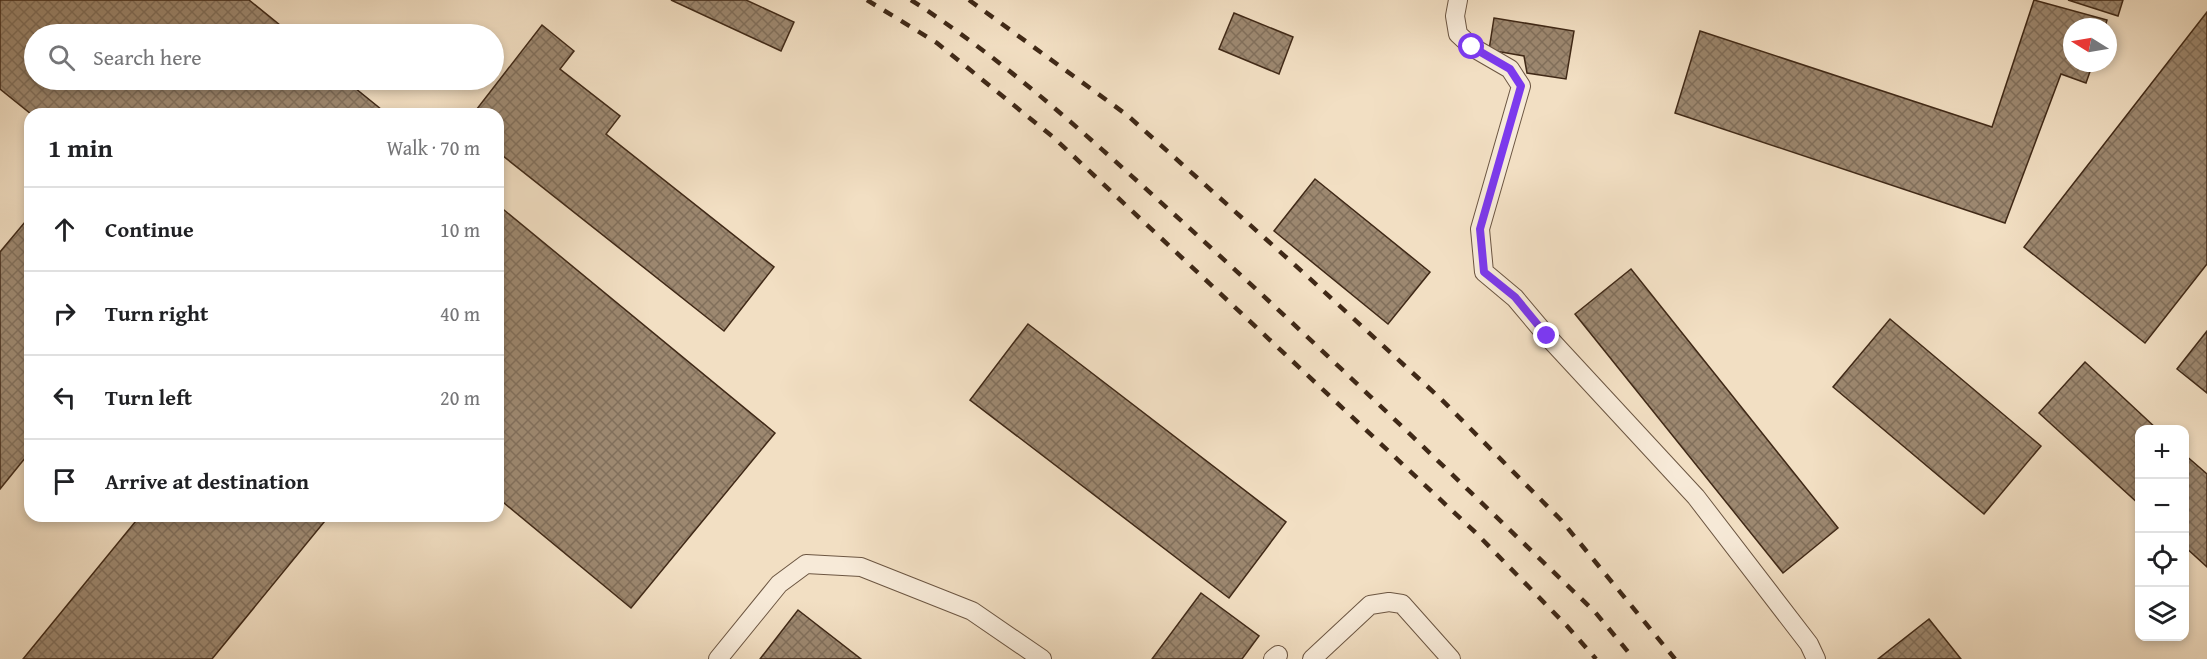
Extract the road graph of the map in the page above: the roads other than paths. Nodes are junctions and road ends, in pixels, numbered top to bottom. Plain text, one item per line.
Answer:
1 (1458, 0) edge
2 (718, 659) edge
3 (1042, 659) edge
4 (1312, 659) edge
5 (1450, 659) edge
6 (1816, 659) edge

1 - 6 lane
2 - 3 lane
4 - 5 lane

